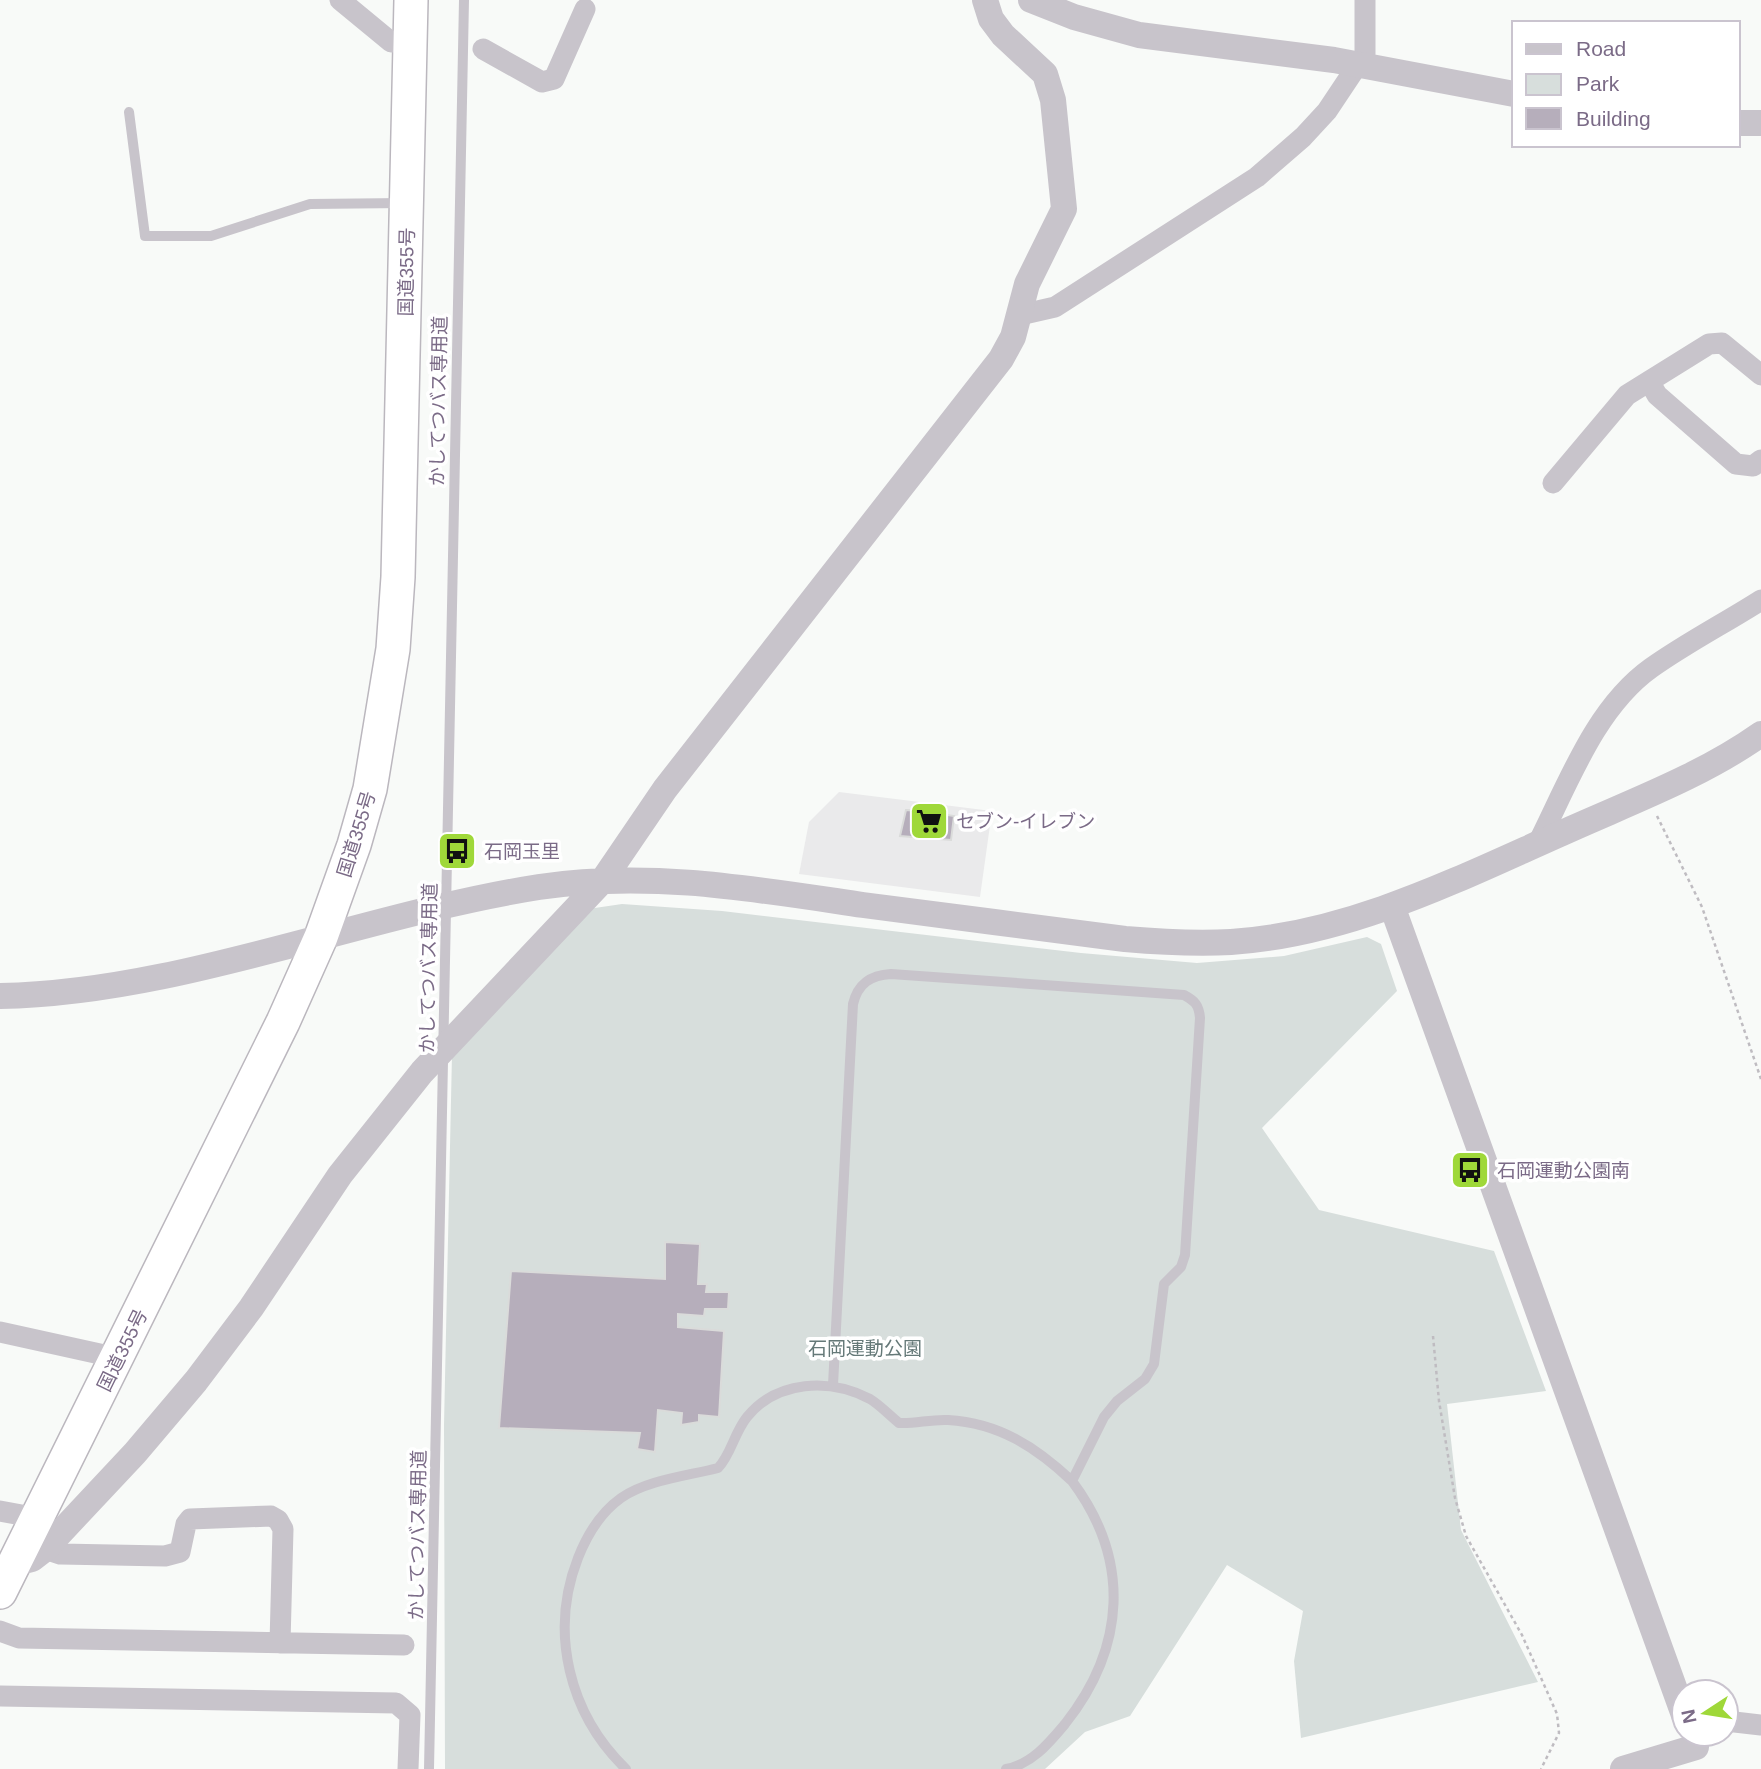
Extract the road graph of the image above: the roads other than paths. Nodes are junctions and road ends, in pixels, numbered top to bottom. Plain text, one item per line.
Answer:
1 (340, 0) edge
2 (411, 0) edge
3 (464, 0) edge
4 (985, 0) edge
5 (1031, 0) edge
6 (1365, 0) edge
7 (580, 3) edge
8 (410, 42) junction
9 (483, 49) dead end
10 (1359, 65) junction
11 (1512, 94) edge
12 (129, 112) dead end
13 (1740, 123) edge
14 (1761, 123) edge
15 (407, 203) junction
16 (1020, 315) junction
17 (1761, 375) edge
18 (1649, 381) junction
19 (1761, 460) edge
20 (1553, 483) dead end
21 (1761, 600) edge
22 (1761, 734) edge
23 (1538, 843) junction
24 (603, 880) junction
25 (446, 906) junction
26 (1391, 906) junction
27 (321, 937) junction
28 (0, 996) edge
29 (444, 1050) junction
30 (0, 1332) edge
31 (118, 1359) junction
32 (833, 1385) junction
33 (1072, 1480) junction
34 (0, 1511) edge
35 (41, 1534) junction
36 (7, 1578) edge
37 (0, 1631) edge
38 (281, 1643) junction
39 (404, 1644) dead end
40 (1671, 1678) edge
41 (0, 1696) edge
42 (1740, 1723) edge
43 (1761, 1725) edge
44 (1697, 1750) edge
45 (408, 1769) edge
46 (429, 1769) edge
47 (625, 1769) edge
48 (1006, 1769) edge
49 (1622, 1769) edge

1 - 8 street
2 - 8 highway, 国道355号
3 - 25 lane, かしてつバス専用道
4 - 16 street
5 - 10 street
6 - 10 street
7 - 9 street
8 - 15 highway, 国道355号
10 - 11 street
10 - 16 street
12 - 15 lane
13 - 14 street
15 - 27 highway, 国道355号
16 - 24 street
17 - 18 street
18 - 19 street
18 - 20 street
21 - 23 street
22 - 23 street
23 - 26 street
24 - 25 street
24 - 26 street
24 - 29 street
25 - 27 street
25 - 29 lane, かしてつバス専用道
26 - 40 street
27 - 28 street
27 - 31 highway, 国道355号
29 - 35 street
29 - 46 lane, かしてつバス専用道
30 - 31 street
31 - 35 highway, 国道355号
32 - 33 lane
32 - 33 lane
32 - 47 lane
33 - 48 lane
34 - 35 street
35 - 36 highway, 国道355号
35 - 38 street
37 - 38 street
38 - 39 street
41 - 45 street
42 - 43 street
44 - 49 street

